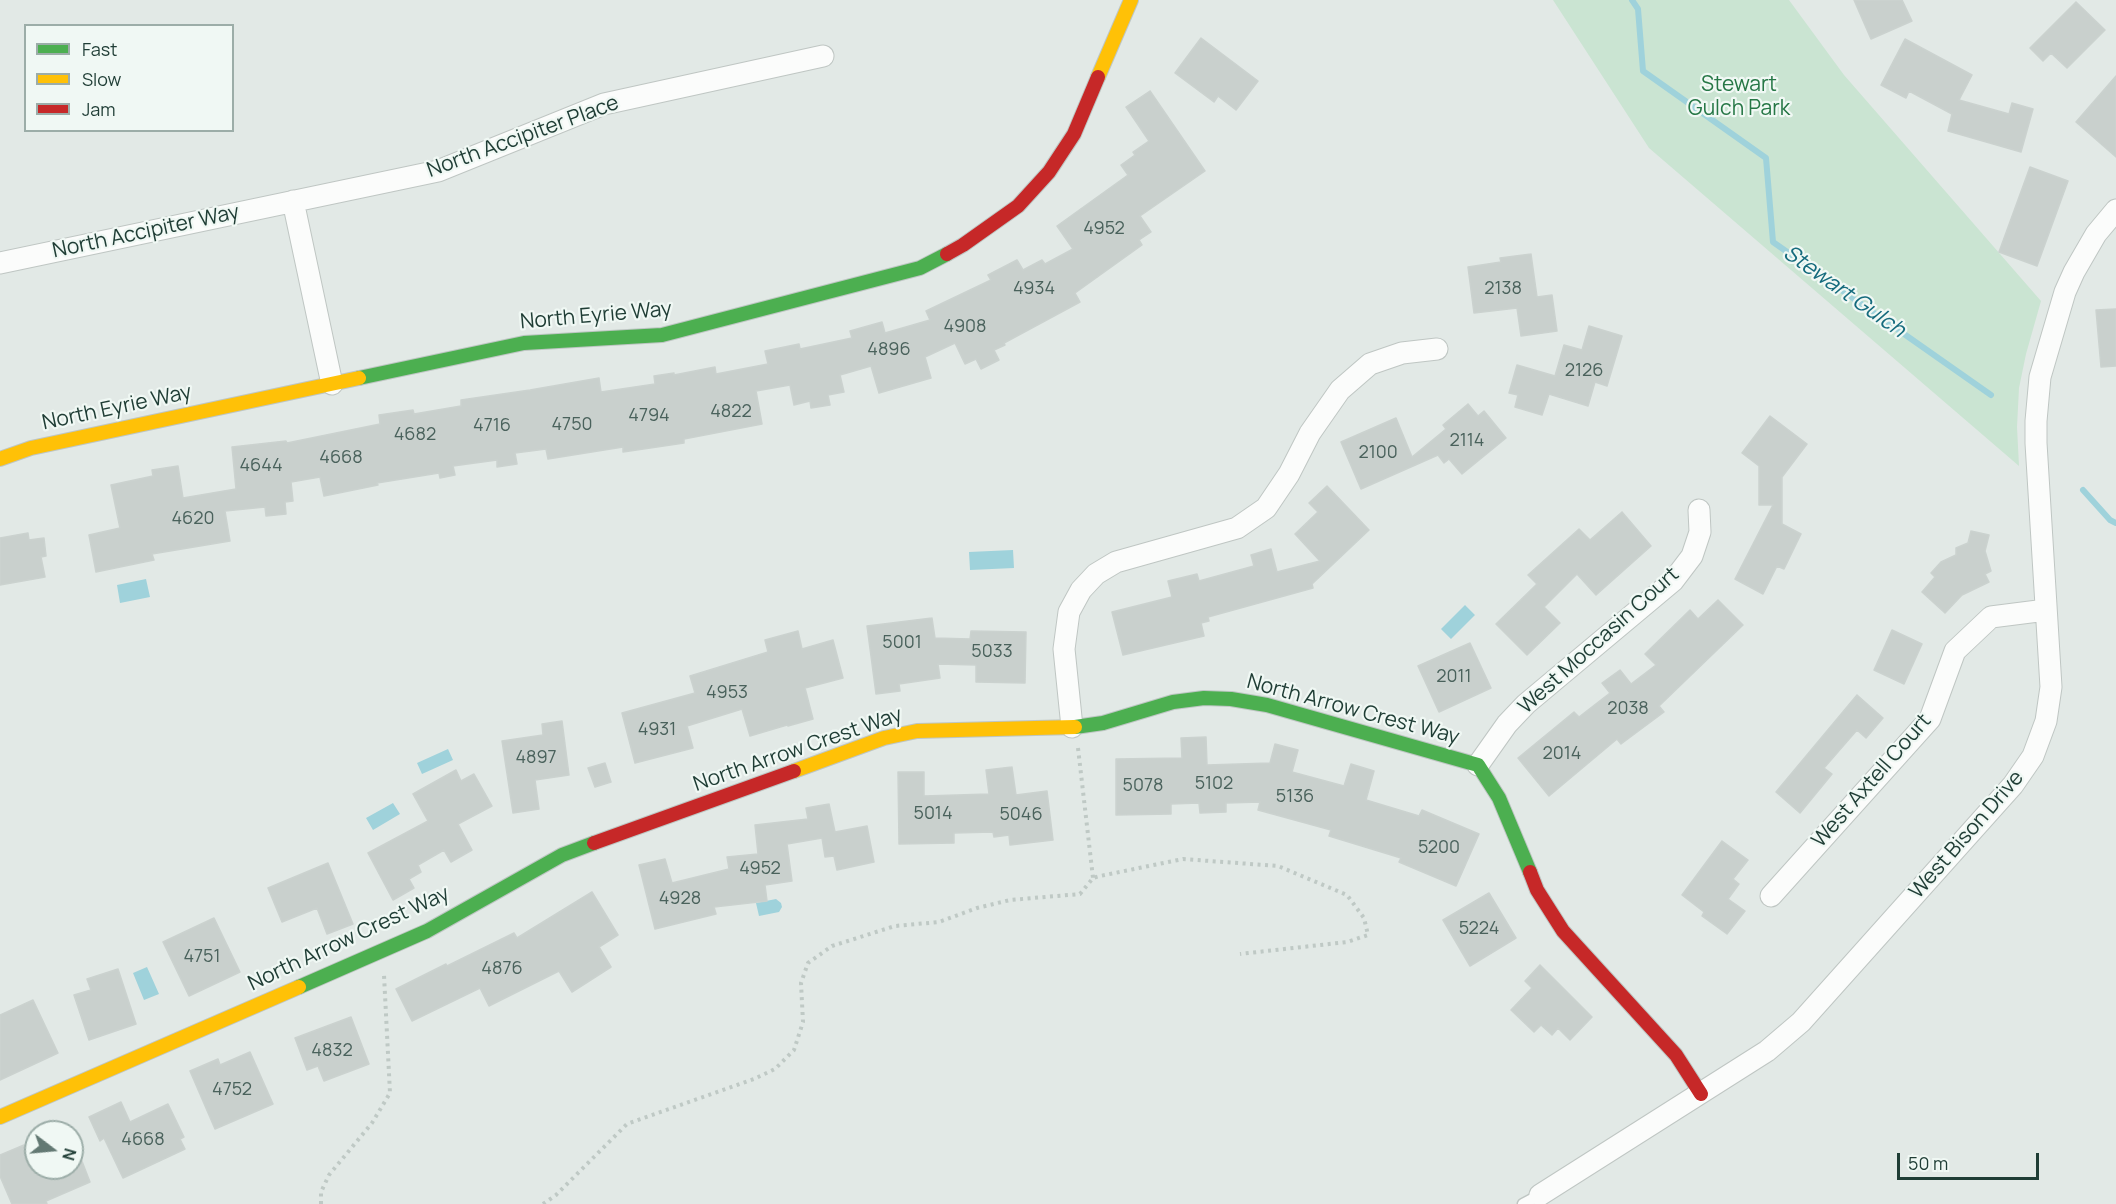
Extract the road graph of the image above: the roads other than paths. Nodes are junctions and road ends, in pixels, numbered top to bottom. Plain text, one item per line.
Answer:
1 (1131, 0) edge
2 (823, 56) dead end
3 (293, 201) junction
4 (2116, 210) edge
5 (0, 263) edge
6 (1437, 349) dead end
7 (332, 384) junction
8 (0, 459) edge
9 (1699, 510) dead end
10 (2046, 609) junction
11 (1074, 734) junction
12 (1478, 765) junction
13 (1771, 896) dead end
14 (1701, 1094) junction
15 (0, 1117) edge
16 (1531, 1200) edge

1 - 7 street, North Eyrie Way
2 - 3 street, North Accipiter Place
3 - 5 street, North Accipiter Way
3 - 7 street
4 - 10 street, West Bison Drive
6 - 11 street
7 - 8 street, North Eyrie Way
9 - 12 street, West Moccasin Court
10 - 13 street, West Axtell Court
10 - 14 street, West Bison Drive
11 - 12 street, North Arrow Crest Way
11 - 15 street, North Arrow Crest Way
12 - 14 street, North Arrow Crest Way
14 - 16 street, West Bison Drive

